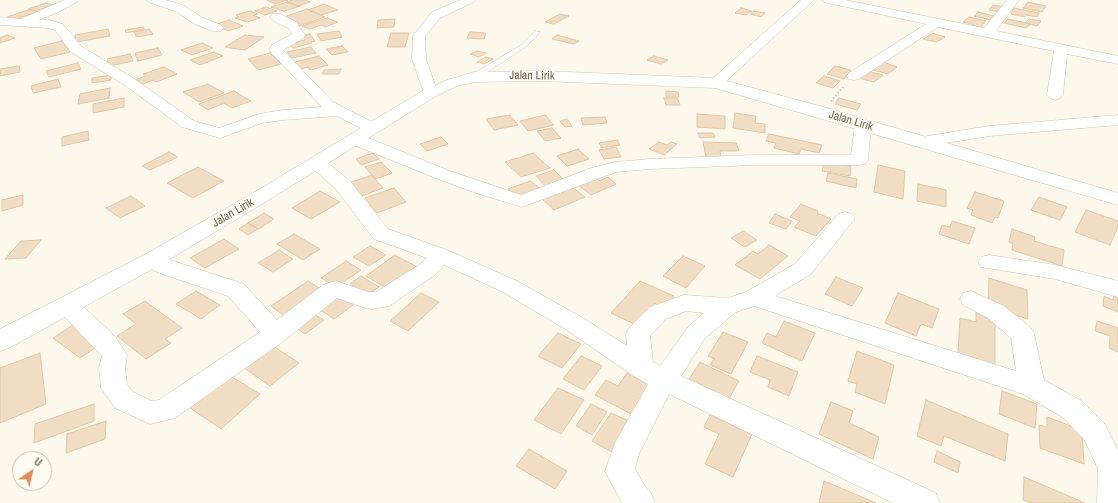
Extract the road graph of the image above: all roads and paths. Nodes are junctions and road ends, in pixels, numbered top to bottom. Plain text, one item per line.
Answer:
1 (73, 0) edge
2 (152, 0) edge
3 (470, 0) edge
4 (808, 0) edge
5 (828, 0) edge
6 (894, 0) edge
7 (1013, 0) edge
8 (885, 11) junction
9 (276, 17) dead end
10 (0, 22) edge
11 (17, 22) junction
12 (937, 22) junction
13 (218, 28) dead end
14 (537, 32) dead end
15 (988, 32) junction
16 (1061, 48) junction
17 (1118, 60) edge
18 (854, 76) joint
19 (474, 77) junction
20 (716, 83) junction
21 (430, 93) junction
22 (1055, 95) dead end
23 (339, 111) junction
24 (821, 112) junction
25 (1118, 120) edge
26 (863, 124) junction
27 (372, 128) junction
28 (355, 140) junction
29 (922, 142) junction
30 (317, 163) junction
31 (1118, 198) edge
32 (845, 218) dead end
33 (440, 255) junction
34 (150, 261) junction
35 (988, 262) dead end
36 (1118, 289) edge
37 (754, 298) junction
38 (971, 299) dead end
39 (68, 306) junction
40 (728, 306) junction
41 (276, 334) junction
42 (0, 341) edge
43 (641, 368) junction
44 (664, 380) junction
45 (1032, 386) junction
46 (640, 503) edge
47 (925, 503) edge
48 (1112, 503) edge

1 - 11 street
2 - 13 street
3 - 21 street
4 - 20 street
5 - 8 street
6 - 8 street
7 - 15 street
8 - 12 street
9 - 23 street
10 - 11 street
11 - 23 street
12 - 15 street
12 - 18 street
14 - 19 lane
15 - 16 street
16 - 17 street
16 - 22 street
18 - 24 path
19 - 20 main road, Jalan Lirik
19 - 21 main road, Jalan Lirik
20 - 24 main road, Jalan Lirik
21 - 27 main road, Jalan Lirik
23 - 27 street
24 - 26 main road, Jalan Lirik
25 - 29 street
26 - 28 street
26 - 29 main road, Jalan Lirik
27 - 28 main road, Jalan Lirik
28 - 30 main road, Jalan Lirik
29 - 31 main road, Jalan Lirik
30 - 33 street
30 - 34 main road, Jalan Lirik
32 - 37 street
33 - 41 street
33 - 43 street
34 - 39 main road, Jalan Lirik
34 - 41 street
35 - 36 street
37 - 40 street
37 - 45 street
38 - 45 street
39 - 41 street
39 - 42 main road, Jalan Lirik
40 - 43 street
40 - 44 street
43 - 44 street
44 - 46 street
44 - 47 street
45 - 48 street

